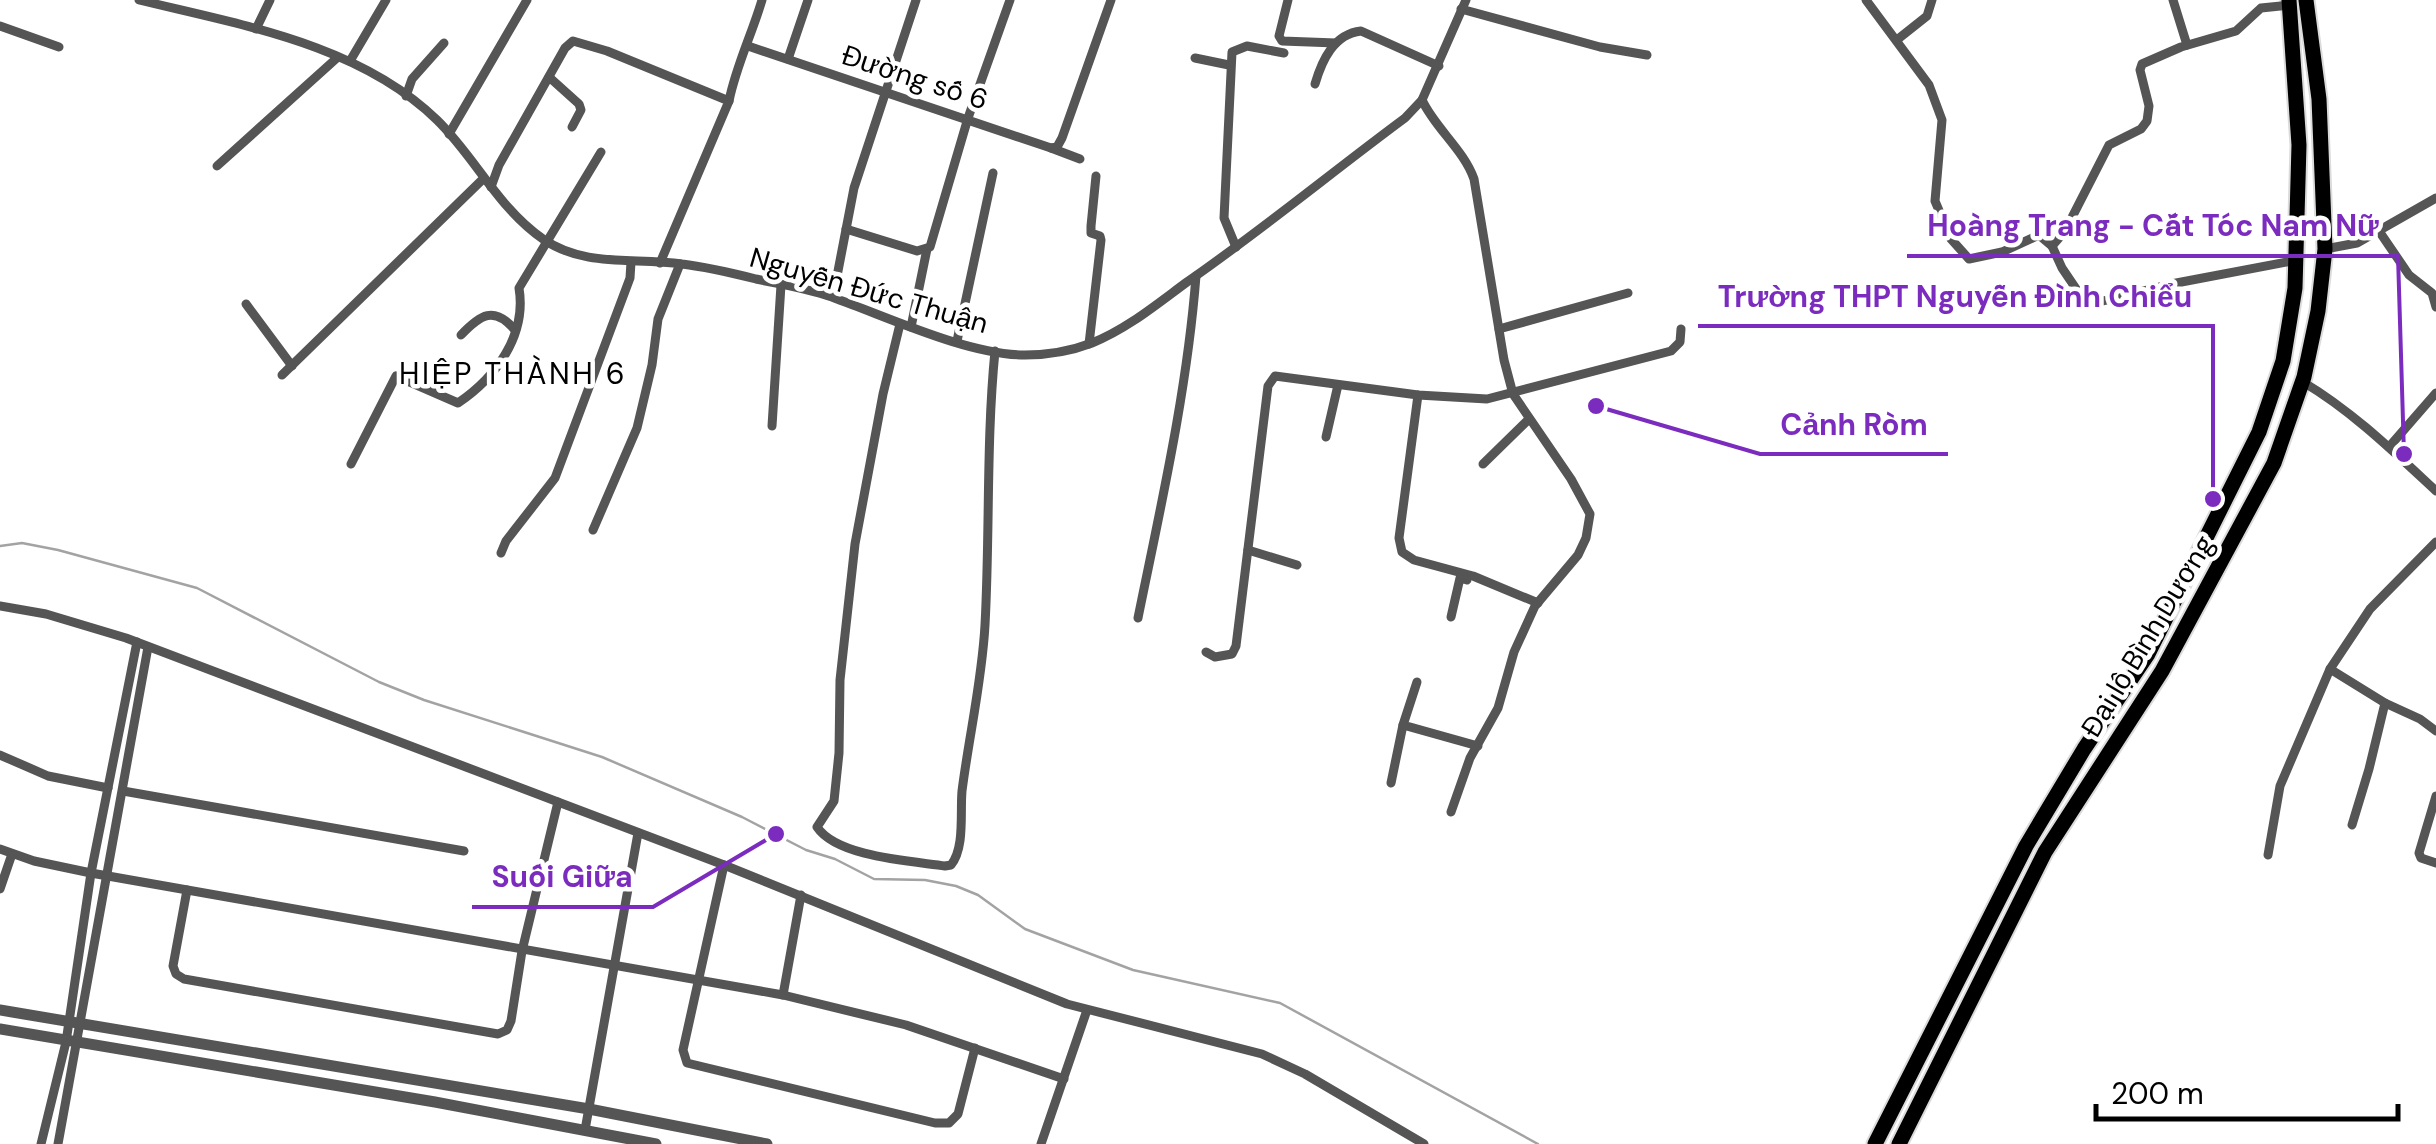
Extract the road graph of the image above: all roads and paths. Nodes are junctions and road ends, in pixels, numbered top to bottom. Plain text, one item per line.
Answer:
1 (139, 0) edge
2 (270, 0) edge
3 (386, 0) edge
4 (527, 0) edge
5 (762, 0) edge
6 (808, 0) edge
7 (916, 0) edge
8 (1010, 0) edge
9 (1112, 0) edge
10 (1288, 0) edge
11 (1866, 0) edge
12 (1932, 0) edge
13 (2173, 0) edge
14 (2306, 0) edge
15 (2289, 2) edge
16 (1464, 5) edge
17 (0, 26) edge
18 (256, 29) junction
19 (1898, 39) junction
20 (444, 43) dead end
21 (1336, 43) junction
22 (748, 46) junction
23 (2187, 46) junction
24 (59, 47) dead end
25 (1284, 53) dead end
26 (1647, 56) dead end
27 (338, 57) junction
28 (1194, 58) dead end
29 (788, 59) junction
30 (350, 62) junction
31 (1230, 66) junction
32 (1439, 66) junction
33 (549, 78) junction
34 (1315, 84) dead end
35 (888, 92) junction
36 (406, 96) junction
37 (1422, 100) junction
38 (729, 101) junction
39 (968, 118) junction
40 (572, 128) dead end
41 (449, 134) junction
42 (1051, 148) junction
43 (601, 152) dead end
44 (1080, 159) dead end
45 (217, 166) dead end
46 (993, 174) dead end
47 (1096, 176) dead end
48 (487, 183) junction
49 (2436, 198) edge
50 (846, 229) junction
51 (2379, 231) junction
52 (549, 243) junction
53 (2052, 246) junction
54 (1236, 248) junction
55 (2325, 249) junction
56 (927, 250) junction
57 (2297, 254) junction
58 (631, 262) junction
59 (660, 263) junction
60 (680, 264) junction
61 (1196, 276) junction
62 (781, 285) junction
63 (1628, 294) dead end
64 (833, 297) junction
65 (246, 304) dead end
66 (2436, 307) edge
67 (905, 326) junction
68 (1500, 329) junction
69 (1681, 329) dead end
70 (515, 330) junction
71 (461, 335) dead end
72 (957, 340) junction
73 (1089, 344) junction
74 (995, 350) junction
75 (292, 366) junction
76 (282, 375) dead end
77 (2302, 382) junction
78 (1338, 385) junction
79 (2436, 393) edge
80 (1514, 394) junction
81 (1418, 395) junction
82 (1529, 419) junction
83 (772, 426) dead end
84 (1326, 437) dead end
85 (2389, 447) junction
86 (350, 464) dead end
87 (1483, 464) dead end
88 (2436, 492) edge
89 (592, 530) dead end
90 (2436, 542) edge
91 (1248, 550) junction
92 (500, 553) dead end
93 (1298, 564) dead end
94 (1536, 604) junction
95 (0, 606) edge
96 (1452, 617) dead end
97 (1138, 618) dead end
98 (137, 642) junction
99 (148, 647) junction
100 (1206, 652) dead end
101 (2330, 670) junction
102 (1417, 682) dead end
103 (2385, 703) junction
104 (1403, 724) junction
105 (2436, 731) edge
106 (1478, 746) junction
107 (0, 755) edge
108 (1390, 783) dead end
109 (108, 788) junction
110 (122, 791) junction
111 (2436, 796) edge
112 (558, 802) junction
113 (1451, 812) dead end
114 (2352, 825) dead end
115 (638, 833) junction
116 (0, 850) edge
117 (464, 852) dead end
118 (12, 854) junction
119 (2268, 855) dead end
120 (2436, 863) edge
121 (724, 865) junction
122 (91, 872) junction
123 (108, 876) junction
124 (0, 889) edge
125 (187, 890) junction
126 (801, 896) junction
127 (522, 951) junction
128 (612, 968) junction
129 (700, 981) junction
130 (782, 996) junction
131 (0, 1010) edge
132 (1088, 1010) junction
133 (75, 1022) junction
134 (0, 1029) edge
135 (72, 1043) junction
136 (975, 1048) junction
137 (1064, 1079) junction
138 (589, 1110) junction
139 (585, 1130) junction
140 (41, 1144) edge
141 (58, 1144) edge
142 (656, 1144) edge
143 (767, 1144) edge
144 (1041, 1144) edge
145 (1424, 1144) edge
146 (1875, 1144) edge
147 (1900, 1144) edge

1 - 18 street, Nguyễn Đức Thuận
2 - 18 street
3 - 30 street
4 - 41 street
5 - 22 street
6 - 29 street
7 - 35 street
8 - 39 street
9 - 42 street
10 - 21 street
11 - 19 street
12 - 19 street
13 - 23 street
14 - 55 highway, Đại lộ Bình Dương
15 - 23 street
15 - 57 highway, Đại lộ Bình Dương
16 - 26 street
16 - 32 street, Nguyễn Đức Thuận
17 - 24 street
18 - 27 street, Nguyễn Đức Thuận
19 - 53 street
20 - 36 street
21 - 32 street
21 - 34 street
22 - 29 street, Đường số 6
22 - 38 street
23 - 53 street
25 - 31 street
27 - 30 street, Nguyễn Đức Thuận
27 - 45 street
28 - 31 street
29 - 35 street, Đường số 6
30 - 36 street, Nguyễn Đức Thuận
31 - 54 street
32 - 37 street, Nguyễn Đức Thuận
33 - 38 street
33 - 40 street
33 - 48 street
35 - 39 street, Đường số 6
35 - 50 street
36 - 41 street, Nguyễn Đức Thuận
37 - 54 street, Nguyễn Đức Thuận
37 - 68 street
38 - 59 street
39 - 42 street, Đường số 6
39 - 56 street
41 - 48 street, Nguyễn Đức Thuận
42 - 44 street, Đường số 6
43 - 52 street
46 - 72 street
47 - 73 street
48 - 52 street, Nguyễn Đức Thuận
48 - 75 street
49 - 51 street
50 - 56 street
50 - 64 street
51 - 55 street
51 - 66 street
52 - 58 street, Nguyễn Đức Thuận
52 - 70 street
53 - 57 street
54 - 61 street, Nguyễn Đức Thuận
55 - 57 highway
55 - 77 highway, Đại lộ Bình Dương
56 - 67 street
57 - 146 highway, Đại lộ Bình Dương
58 - 59 street, Nguyễn Đức Thuận
58 - 92 street
59 - 60 street, Nguyễn Đức Thuận
60 - 62 street, Nguyễn Đức Thuận
60 - 89 street
61 - 73 street, Nguyễn Đức Thuận
61 - 97 street
62 - 64 street, Nguyễn Đức Thuận
62 - 83 street
63 - 68 street
64 - 67 street, Nguyễn Đức Thuận
65 - 75 street
67 - 72 street, Nguyễn Đức Thuận
67 - 74 street
68 - 80 street
69 - 80 street
70 - 71 street
70 - 86 street
72 - 74 street, Nguyễn Đức Thuận
73 - 74 street, Nguyễn Đức Thuận
75 - 76 street
77 - 85 street
77 - 147 highway, Đại lộ Bình Dương
78 - 81 street
78 - 84 street
78 - 91 street
79 - 85 street
80 - 81 street
80 - 82 street
81 - 94 street
82 - 87 street
82 - 94 street
85 - 88 street
90 - 101 street
91 - 93 street
91 - 100 street
94 - 96 street
94 - 106 street
95 - 98 street
98 - 99 street
98 - 109 street
99 - 110 street
99 - 112 street
101 - 103 street
101 - 119 street
102 - 104 street
103 - 105 street
103 - 114 street
104 - 106 street
104 - 108 street
106 - 113 street
107 - 109 street
109 - 122 street
110 - 117 street
110 - 123 street
111 - 120 street
112 - 115 street
112 - 127 street
115 - 121 street
115 - 128 street
116 - 118 street
118 - 122 street
118 - 124 street
121 - 126 street
121 - 129 street
122 - 123 street
122 - 133 street
123 - 125 street
123 - 133 street
125 - 127 street
125 - 127 street
126 - 130 street
126 - 132 street
127 - 128 street
128 - 129 street
128 - 138 street
129 - 130 street
129 - 136 street
130 - 136 street
131 - 133 street
132 - 137 street
132 - 145 street
133 - 135 street
133 - 138 street
134 - 135 street
135 - 139 street
135 - 140 street
135 - 141 street
136 - 137 street
137 - 144 street
138 - 139 street
138 - 143 street
139 - 142 street

